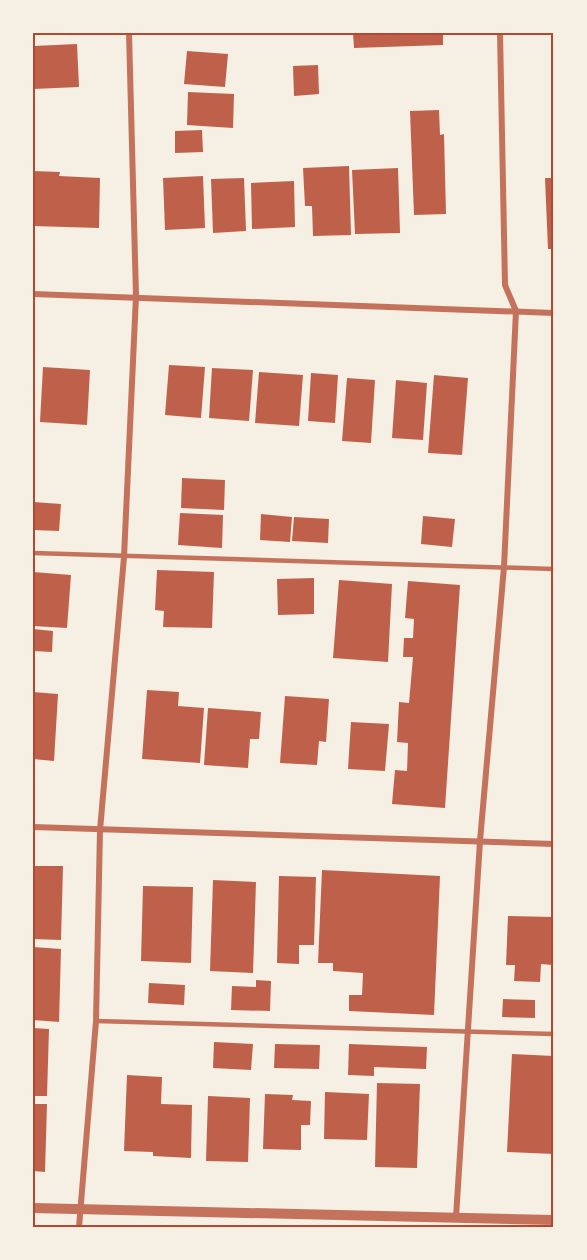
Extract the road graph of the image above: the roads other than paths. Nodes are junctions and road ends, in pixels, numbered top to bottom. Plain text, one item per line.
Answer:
1 (129, 33) edge
2 (500, 33) edge
3 (33, 294) edge
4 (136, 296) junction
5 (516, 311) junction
6 (554, 313) edge
7 (33, 553) edge
8 (124, 557) junction
9 (504, 567) junction
10 (554, 569) edge
11 (33, 827) edge
12 (100, 830) junction
13 (480, 841) junction
14 (554, 844) edge
15 (96, 1021) junction
16 (469, 1031) junction
17 (554, 1034) edge
18 (33, 1208) edge
19 (79, 1209) junction
20 (456, 1217) junction
21 (554, 1220) edge
22 (79, 1227) edge

1 - 4 street
2 - 5 street
3 - 4 street
4 - 5 street
4 - 8 street
5 - 6 street
5 - 9 street
7 - 8 lane
8 - 9 lane
8 - 12 street
9 - 10 lane
9 - 13 street
11 - 12 street
12 - 13 street
12 - 15 street
13 - 14 street
13 - 16 street
15 - 16 lane
15 - 19 street
16 - 17 lane
16 - 20 street
18 - 19 street
19 - 20 street
19 - 22 street
20 - 21 street

